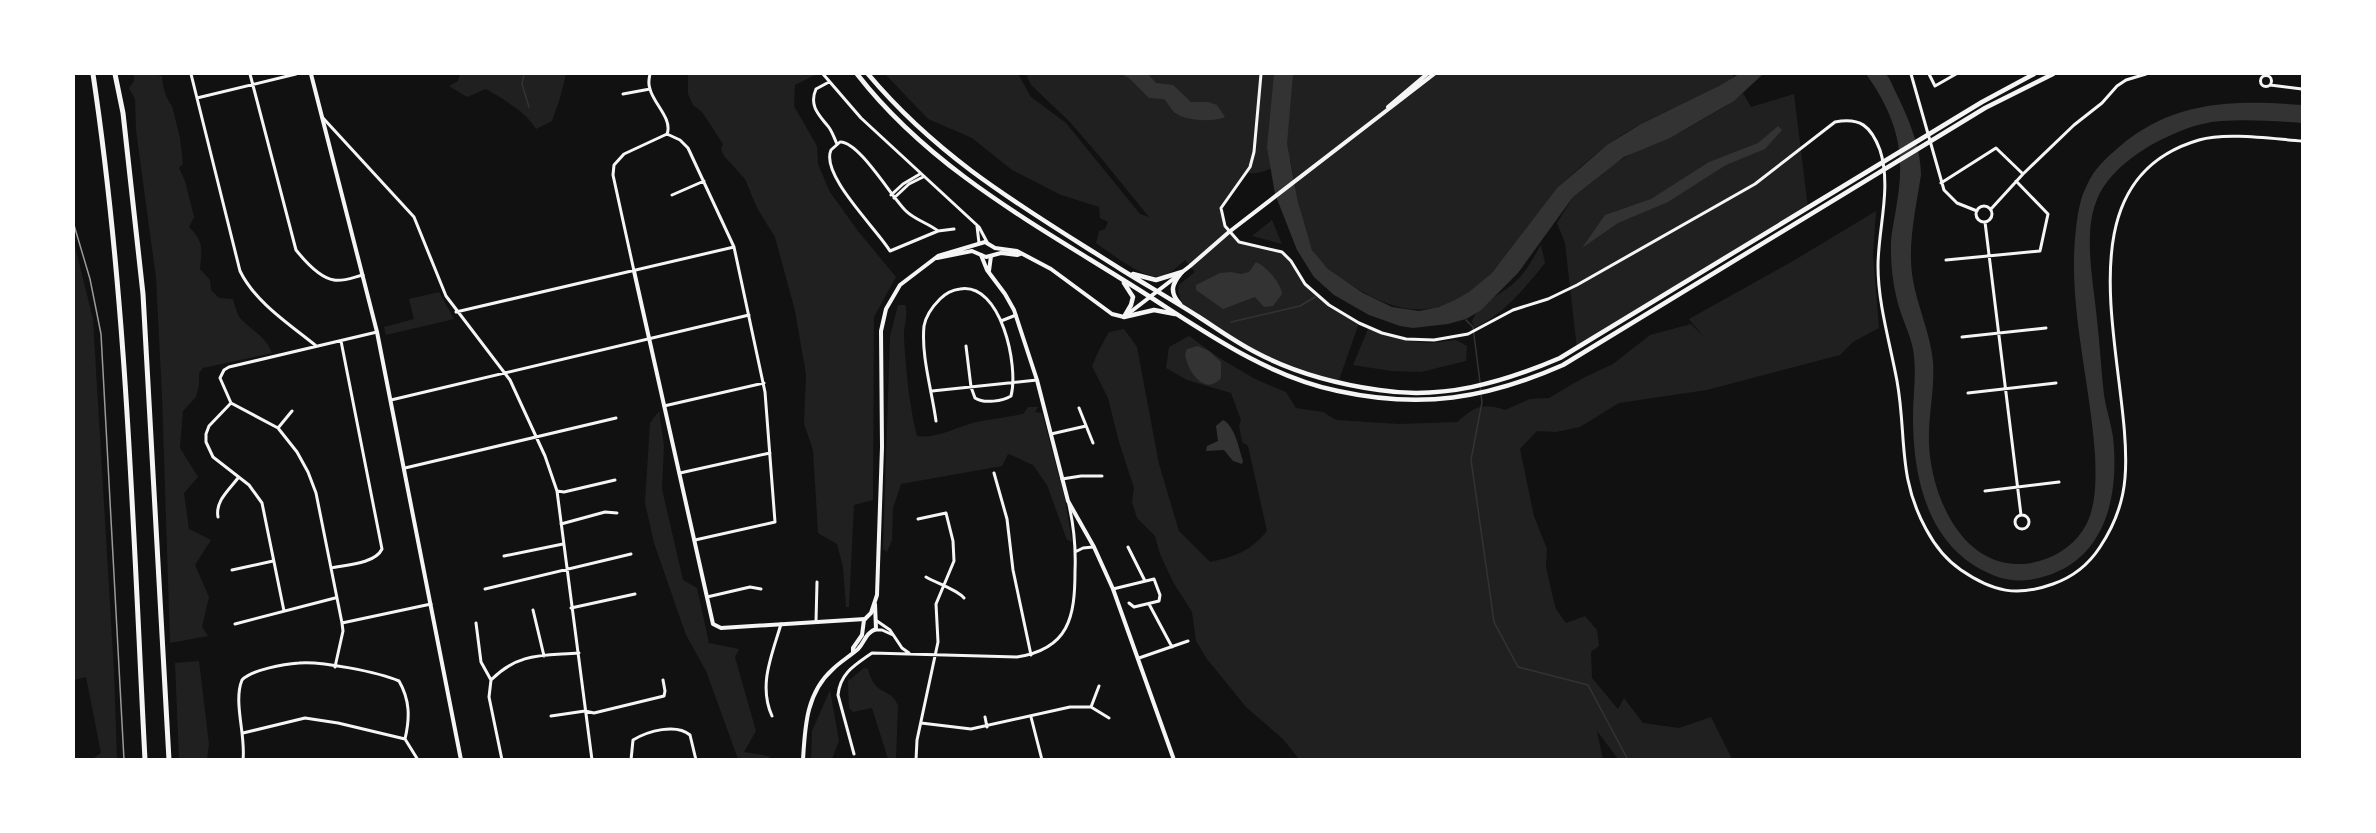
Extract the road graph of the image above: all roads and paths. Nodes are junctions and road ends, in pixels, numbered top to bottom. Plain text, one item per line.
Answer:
1 (93, 74) edge
2 (115, 74) edge
3 (191, 74) edge
4 (250, 74) edge
5 (296, 74) edge
6 (311, 74) edge
7 (650, 74) edge
8 (823, 74) edge
9 (857, 74) edge
10 (868, 74) edge
11 (1261, 74) edge
12 (1427, 74) edge
13 (1434, 74) edge
14 (1911, 74) edge
15 (1929, 74) edge
16 (1956, 74) edge
17 (2034, 74) edge
18 (2053, 74) edge
19 (2146, 74) edge
20 (2258, 74) edge
21 (2261, 78) junction
22 (829, 82) junction
23 (252, 84) junction
24 (2270, 85) junction
25 (650, 89) junction
26 (2302, 89) edge
27 (623, 94) dead end
28 (197, 98) junction
29 (1385, 110) junction
30 (323, 118) junction
31 (667, 134) junction
32 (2302, 141) edge
33 (837, 144) junction
34 (2023, 174) junction
35 (922, 175) junction
36 (704, 181) junction
37 (2016, 182) junction
38 (1941, 183) junction
39 (672, 195) dead end
40 (892, 196) junction
41 (1991, 209) junction
42 (1977, 211) junction
43 (1985, 222) junction
44 (977, 226) junction
45 (954, 229) dead end
46 (938, 231) junction
47 (1229, 232) junction
48 (987, 242) junction
49 (978, 244) junction
50 (734, 247) junction
51 (992, 247) junction
52 (979, 254) junction
53 (1020, 254) junction
54 (992, 255) junction
55 (1990, 256) junction
56 (937, 258) junction
57 (1946, 260) dead end
58 (634, 271) junction
59 (989, 271) junction
60 (1124, 271) junction
61 (1182, 272) junction
62 (363, 275) junction
63 (1120, 278) junction
64 (1157, 292) junction
65 (1151, 297) junction
66 (1184, 308) junction
67 (456, 312) junction
68 (749, 315) junction
69 (1016, 315) junction
70 (1178, 315) junction
71 (1124, 316) junction
72 (1001, 321) junction
73 (2046, 328) dead end
74 (377, 332) junction
75 (1999, 333) junction
76 (1962, 337) dead end
77 (649, 339) junction
78 (341, 341) junction
79 (316, 346) junction
80 (966, 346) dead end
81 (505, 374) junction
82 (1037, 380) junction
83 (764, 383) junction
84 (1013, 383) junction
85 (2056, 383) dead end
86 (971, 387) junction
87 (2006, 389) junction
88 (932, 391) junction
89 (1968, 393) dead end
90 (392, 400) junction
91 (231, 403) junction
92 (664, 406) junction
93 (1079, 408) dead end
94 (292, 411) dead end
95 (616, 418) dead end
96 (936, 421) dead end
97 (1086, 426) junction
98 (278, 428) junction
99 (1051, 434) junction
100 (535, 437) junction
101 (1093, 442) dead end
102 (770, 453) junction
103 (405, 468) junction
104 (680, 473) junction
105 (994, 473) dead end
106 (1102, 476) dead end
107 (238, 478) junction
108 (1062, 479) junction
109 (615, 480) dead end
110 (2060, 482) dead end
111 (2018, 487) junction
112 (1985, 490) dead end
113 (557, 491) junction
114 (1068, 501) junction
115 (616, 513) dead end
116 (2021, 515) junction
117 (218, 517) dead end
118 (918, 519) dead end
119 (561, 524) junction
120 (695, 540) junction
121 (563, 544) junction
122 (1128, 546) dead end
123 (1094, 547) junction
124 (1075, 552) junction
125 (631, 554) dead end
126 (504, 556) dead end
127 (273, 561) junction
128 (331, 568) junction
129 (566, 569) junction
130 (232, 570) dead end
131 (926, 577) dead end
132 (1145, 581) junction
133 (817, 582) dead end
134 (943, 587) junction
135 (761, 589) dead end
136 (1113, 589) junction
137 (485, 590) dead end
138 (635, 594) dead end
139 (707, 597) junction
140 (335, 598) junction
141 (964, 598) dead end
142 (1129, 603) dead end
143 (431, 604) junction
144 (875, 604) junction
145 (1149, 604) junction
146 (571, 608) junction
147 (533, 610) dead end
148 (284, 611) junction
149 (868, 617) junction
150 (853, 620) junction
151 (877, 621) junction
152 (816, 622) junction
153 (342, 623) junction
154 (476, 623) dead end
155 (235, 624) dead end
156 (781, 624) junction
157 (863, 627) junction
158 (872, 631) junction
159 (893, 635) junction
160 (1188, 641) dead end
161 (1172, 647) junction
162 (853, 652) junction
163 (579, 653) junction
164 (910, 653) junction
165 (1031, 655) junction
166 (544, 656) junction
167 (935, 656) junction
168 (1139, 658) junction
169 (335, 667) junction
170 (491, 680) junction
171 (663, 680) dead end
172 (1099, 686) dead end
173 (1091, 707) junction
174 (585, 711) junction
175 (551, 716) dead end
176 (772, 716) dead end
177 (985, 717) dead end
178 (1031, 717) junction
179 (1109, 718) dead end
180 (921, 723) junction
181 (987, 726) junction
182 (243, 733) junction
183 (405, 739) junction
184 (854, 754) dead end
185 (146, 759) edge
186 (169, 759) edge
187 (243, 759) edge
188 (418, 759) edge
189 (461, 759) edge
190 (502, 759) edge
191 (592, 759) edge
192 (631, 759) edge
193 (696, 759) edge
194 (803, 759) edge
195 (916, 759) edge
196 (1042, 759) edge
197 (1174, 759) edge

1 - 185 highway
2 - 186 highway
3 - 28 street
4 - 23 street
5 - 23 street
6 - 30 main road
7 - 25 street
8 - 22 street
9 - 63 highway
10 - 60 highway
11 - 47 street
12 - 29 main road
13 - 29 main road
14 - 38 street
15 - 16 street
17 - 66 highway
18 - 70 highway
19 - 34 street
20 - 21 street
21 - 24 street
21 - 24 street
22 - 33 street
22 - 35 street
23 - 28 street
23 - 62 street
24 - 26 street
25 - 27 street
25 - 31 street
28 - 79 street
29 - 47 main road
30 - 62 main road
30 - 67 street
31 - 36 street
31 - 58 street
32 - 47 street
33 - 40 street
33 - 46 street
34 - 37 street
34 - 38 street
35 - 40 street
35 - 44 street
36 - 39 street
36 - 50 street
37 - 41 street
37 - 55 street
38 - 42 street
40 - 46 street
41 - 42 street
41 - 43 street
42 - 43 street
43 - 55 street
44 - 48 street
44 - 49 street
45 - 46 street
47 - 61 main road
48 - 49 main road
48 - 51 main road
49 - 52 main road
49 - 56 main road
50 - 58 street
50 - 68 street
51 - 53 main road
51 - 54 main road
52 - 54 main road
52 - 56 main road
52 - 59 main road
53 - 54 main road
53 - 71 main road
54 - 59 main road
55 - 57 street
55 - 75 street
56 - 144 main road
58 - 67 street
58 - 77 main road
59 - 69 main road
60 - 61 highway
60 - 64 highway
61 - 64 main road
61 - 66 highway
62 - 74 main road
63 - 65 highway
63 - 71 highway
64 - 65 main road
64 - 66 highway
65 - 70 highway
65 - 71 main road
67 - 81 street
68 - 77 street
68 - 83 street
69 - 72 street
69 - 82 main road
70 - 71 highway
72 - 84 street
72 - 88 street
73 - 75 street
74 - 78 street
74 - 90 main road
75 - 76 street
75 - 87 street
77 - 81 street
77 - 92 main road
78 - 79 street
78 - 128 street
79 - 91 street
80 - 86 street
81 - 90 street
81 - 100 street
82 - 84 street
82 - 99 main road
83 - 92 street
83 - 102 street
84 - 86 street
84 - 86 street
85 - 87 street
86 - 88 street
87 - 89 street
87 - 111 street
88 - 96 street
90 - 103 main road
91 - 98 street
91 - 107 street
92 - 104 main road
93 - 97 street
94 - 98 street
95 - 100 street
97 - 99 street
97 - 101 street
98 - 128 street
99 - 108 main road
100 - 103 street
100 - 113 street
102 - 104 street
102 - 120 street
103 - 143 main road
104 - 120 main road
105 - 165 street
106 - 108 street
107 - 117 street
107 - 127 street
108 - 114 main road
109 - 113 street
110 - 111 street
111 - 112 street
111 - 116 street
113 - 119 street
114 - 123 main road
114 - 124 street
115 - 119 street
116 - 116 street
118 - 134 street
119 - 121 street
120 - 139 main road
121 - 126 street
121 - 129 street
122 - 132 street
123 - 124 street
123 - 136 main road
124 - 165 street
125 - 129 street
127 - 130 street
127 - 148 street
128 - 140 street
129 - 137 street
129 - 146 street
131 - 134 street
132 - 136 street
132 - 145 street
133 - 152 street
134 - 141 street
134 - 167 street
135 - 139 street
136 - 168 main road
138 - 146 street
139 - 156 main road
140 - 148 street
140 - 153 street
142 - 145 street
143 - 153 street
143 - 189 main road
144 - 149 main road
144 - 151 main road
145 - 161 street
146 - 163 street
147 - 166 street
148 - 155 street
149 - 150 main road
149 - 151 main road
149 - 157 main road
150 - 152 main road
150 - 157 main road
151 - 158 main road
151 - 159 street
152 - 156 main road
153 - 169 street
154 - 170 street
156 - 176 street
157 - 158 main road
157 - 162 main road
158 - 159 street
158 - 162 main road
159 - 164 street
160 - 161 street
161 - 168 street
162 - 194 main road
163 - 166 street
163 - 174 street
164 - 167 street
164 - 184 street
165 - 167 street
166 - 170 street
167 - 180 street
168 - 197 main road
169 - 182 street
169 - 183 street
170 - 190 street
171 - 174 street
172 - 173 street
173 - 178 street
173 - 179 street
174 - 175 street
174 - 191 street
177 - 181 street
178 - 181 street
178 - 196 street
180 - 181 street
180 - 195 street
182 - 183 street
182 - 187 street
183 - 188 street
192 - 193 street

